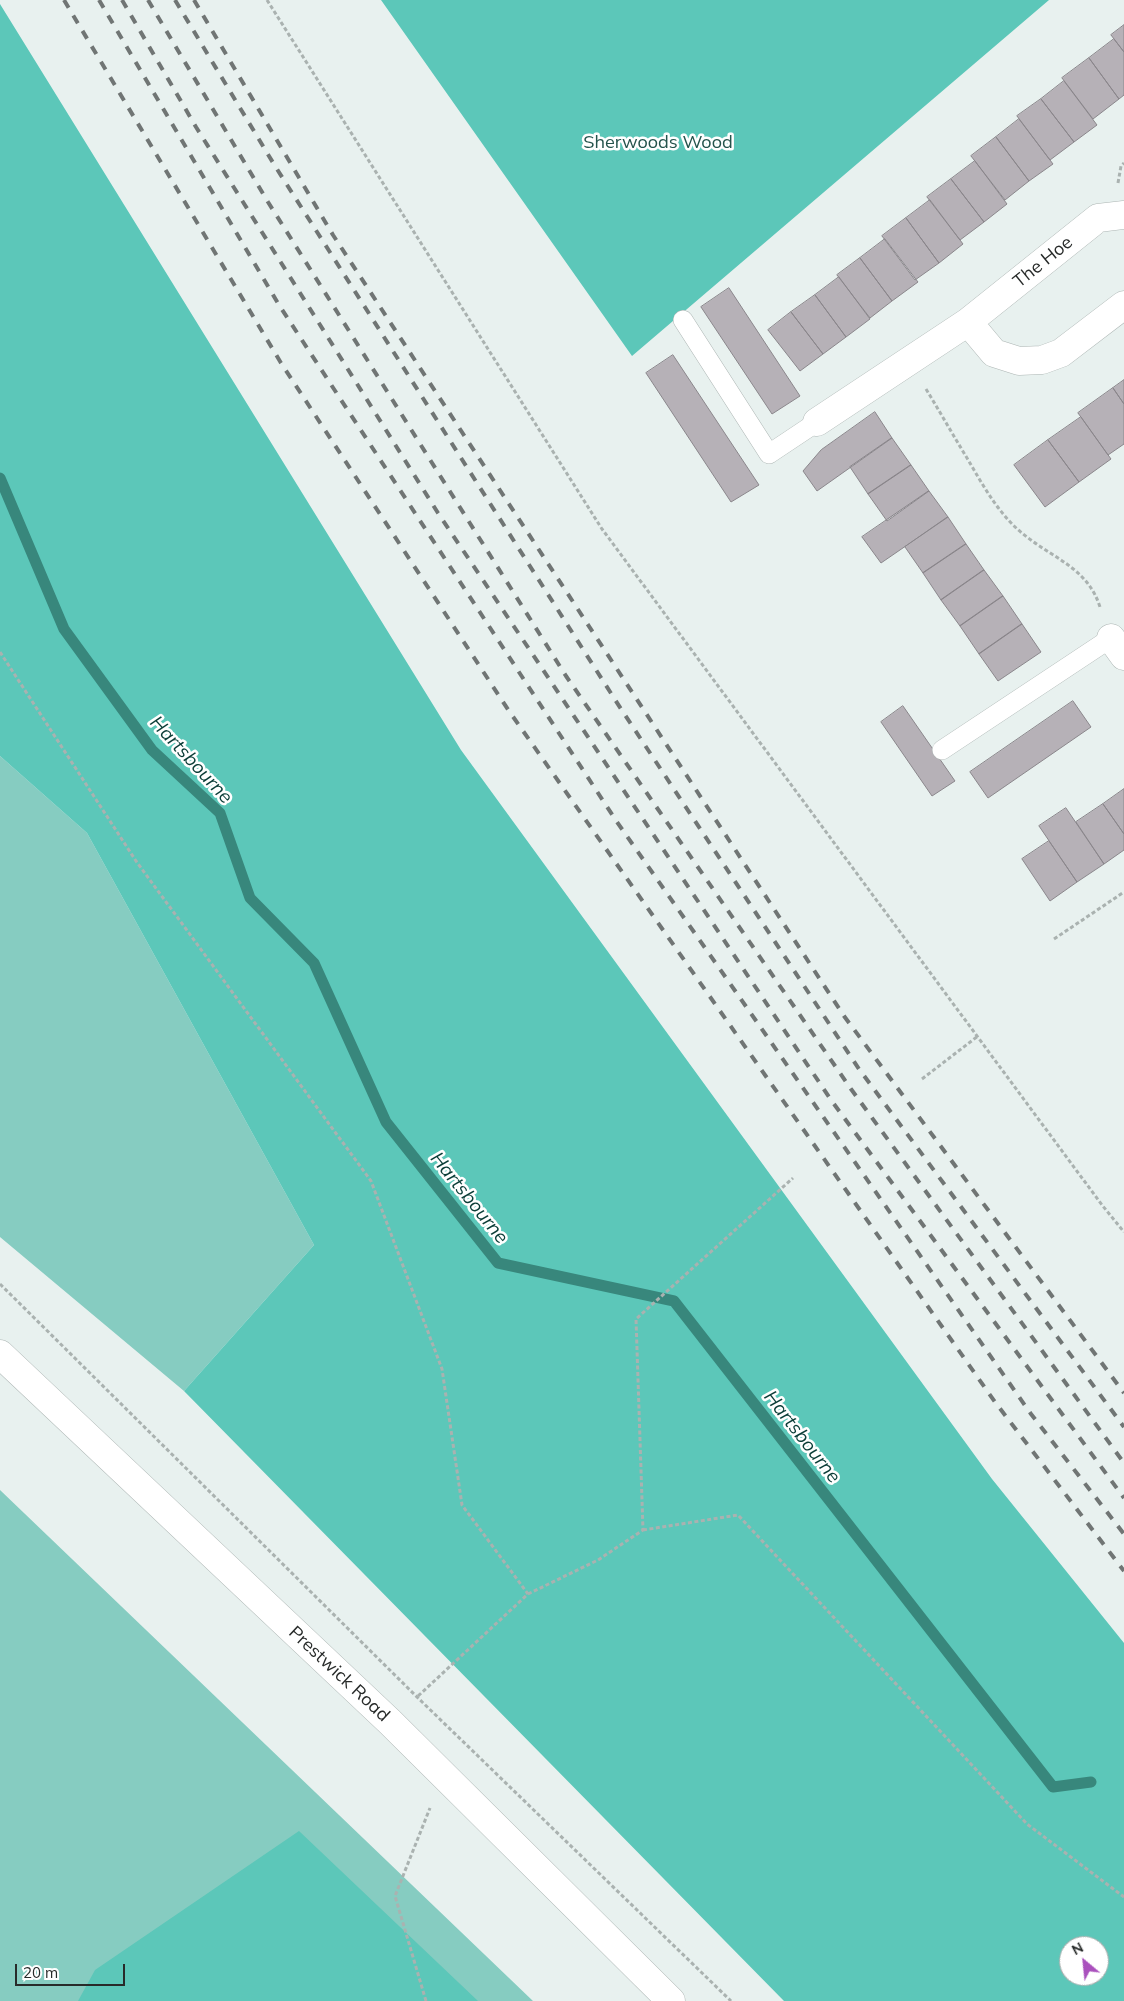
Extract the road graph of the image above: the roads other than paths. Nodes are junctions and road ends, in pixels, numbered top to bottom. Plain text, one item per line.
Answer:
1 (1124, 214) edge
2 (1124, 305) edge
3 (682, 320) dead end
4 (968, 322) junction
5 (817, 422) joint
6 (1117, 647) edge
7 (942, 750) dead end
8 (0, 1354) edge
9 (671, 2001) edge

1 - 4 main road, The Hoe
2 - 4 main road
3 - 5 lane
4 - 5 main road, The Hoe
6 - 7 lane
8 - 9 main road, Prestwick Road

